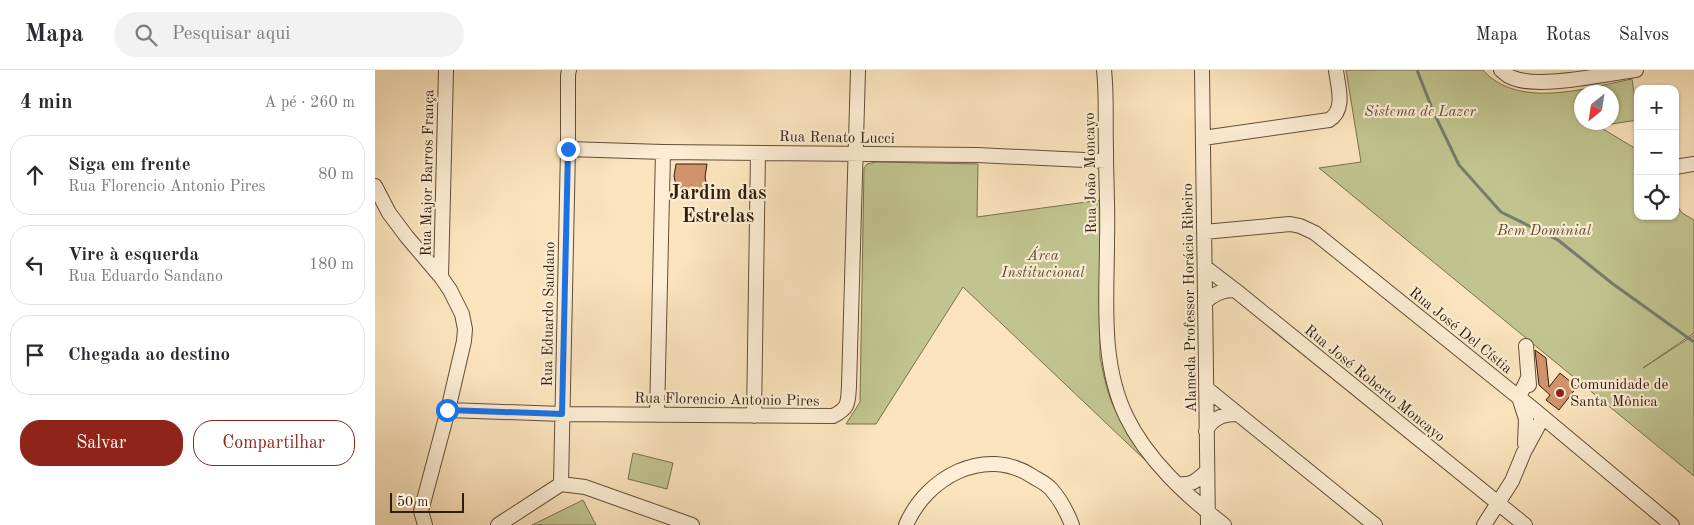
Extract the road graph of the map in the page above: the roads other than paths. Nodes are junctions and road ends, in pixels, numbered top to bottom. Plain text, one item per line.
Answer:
1 (446, 70) edge
2 (569, 70) edge
3 (858, 70) edge
4 (1104, 70) edge
5 (1202, 70) edge
6 (1336, 70) edge
7 (1501, 70) edge
8 (1635, 70) edge
9 (1596, 73) edge
10 (1203, 138) junction
11 (568, 149) junction
12 (663, 152) junction
13 (759, 153) junction
14 (855, 154) junction
15 (1106, 161) junction
16 (1694, 164) edge
17 (1679, 166) edge
18 (375, 186) edge
19 (1204, 232) junction
20 (1205, 267) junction
21 (441, 277) junction
22 (1235, 290) junction
23 (1205, 302) junction
24 (1525, 346) dead end
25 (1528, 378) junction
26 (1506, 387) junction
27 (1206, 388) junction
28 (1519, 397) junction
29 (447, 410) junction
30 (1538, 413) junction
31 (562, 414) junction
32 (1237, 414) junction
33 (657, 415) junction
34 (754, 416) junction
35 (1207, 431) junction
36 (1524, 452) junction
37 (1207, 471) junction
38 (561, 484) junction
39 (1178, 484) junction
40 (1499, 504) junction
41 (421, 512) junction
42 (1208, 518) edge
43 (670, 521) edge
44 (415, 525) edge
45 (425, 525) edge
46 (499, 525) edge
47 (693, 525) edge
48 (906, 525) edge
49 (1072, 525) edge
50 (1224, 525) edge
51 (1375, 525) edge
52 (1484, 525) edge
53 (1525, 525) edge
54 (1672, 525) edge

1 - 21 street, Rua Major Barros França
2 - 11 street, Rua Eduardo Sandano
3 - 14 street, Rua Florencio Antonio Pires
4 - 15 street, Rua João Moncayo
5 - 10 street, Alameda Professor Horácio Ribeiro
6 - 10 street
7 - 9 street
8 - 9 street
10 - 19 street, Alameda Professor Horácio Ribeiro
11 - 12 street, Rua Renato Lucci
11 - 31 street, Rua Eduardo Sandano
12 - 13 street, Rua Renato Lucci
12 - 33 street
13 - 14 street, Rua Renato Lucci
13 - 34 street
14 - 15 street, Rua Renato Lucci
14 - 34 street, Rua Florencio Antonio Pires
15 - 39 street, Rua João Moncayo
16 - 17 street
18 - 21 street
19 - 20 street, Alameda Professor Horácio Ribeiro
19 - 26 street, Rua José Del Cístia
20 - 22 street, Rua José Roberto Moncayo
20 - 23 street, Alameda Professor Horácio Ribeiro
21 - 29 street
22 - 23 street
22 - 40 street, Rua José Roberto Moncayo
23 - 27 street, Alameda Professor Horácio Ribeiro
24 - 25 street
25 - 26 street
25 - 28 street
25 - 30 street
26 - 28 street, Rua José Del Cístia
27 - 32 street
27 - 35 street, Alameda Professor Horácio Ribeiro
28 - 30 street, Rua José Del Cístia
28 - 36 street
29 - 31 street, Rua Florencio Antonio Pires
29 - 41 street
30 - 36 street
30 - 54 street, Rua José Del Cístia
31 - 33 street, Rua Florencio Antonio Pires
31 - 38 street, Rua Eduardo Sandano
32 - 35 street
32 - 51 street
33 - 34 street, Rua Florencio Antonio Pires
35 - 37 street, Alameda Professor Horácio Ribeiro
36 - 40 street
37 - 39 street
37 - 42 street, Alameda Professor Horácio Ribeiro
38 - 43 street
38 - 46 street
39 - 42 street, Rua João Moncayo
40 - 52 street
40 - 53 street, Rua José Roberto Moncayo
41 - 44 street
41 - 45 street
42 - 50 street, Rua João Moncayo
43 - 47 street
48 - 49 street

